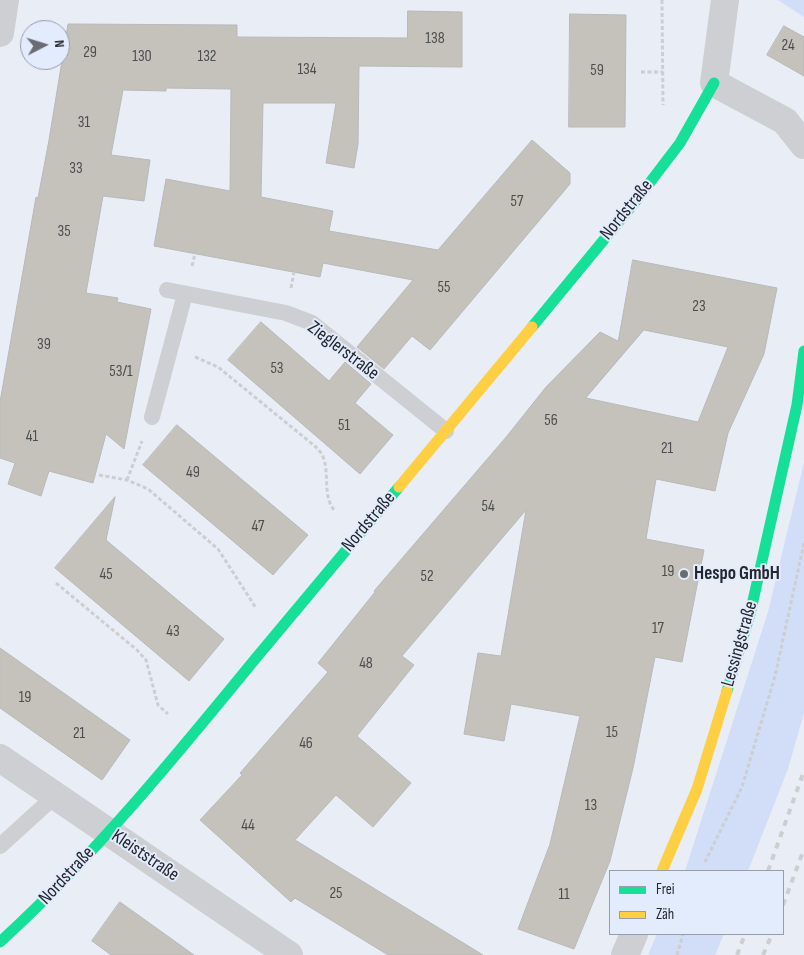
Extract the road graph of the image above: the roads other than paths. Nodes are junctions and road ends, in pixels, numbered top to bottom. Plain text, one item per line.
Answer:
1 (6, 0) edge
2 (725, 0) edge
3 (0, 32) edge
4 (714, 83) junction
5 (804, 145) edge
6 (167, 290) dead end
7 (185, 294) junction
8 (804, 351) edge
9 (152, 417) road end
10 (446, 431) junction
11 (0, 758) edge
12 (55, 796) junction
13 (108, 831) junction
14 (0, 846) edge
15 (662, 870) edge
16 (634, 935) edge
17 (0, 942) edge
18 (289, 955) edge
19 (625, 955) edge

1 - 3 street
2 - 4 street
4 - 5 street
4 - 10 street, Nordstraße
6 - 7 lane, Zieglerstraße
7 - 9 lane
7 - 10 lane, Zieglerstraße
8 - 15 street, Lessingstraße
10 - 13 street, Nordstraße
11 - 12 street, Kleiststraße
12 - 13 street, Kleiststraße
12 - 14 lane
13 - 17 street, Nordstraße
13 - 18 street, Kleiststraße
16 - 19 street

